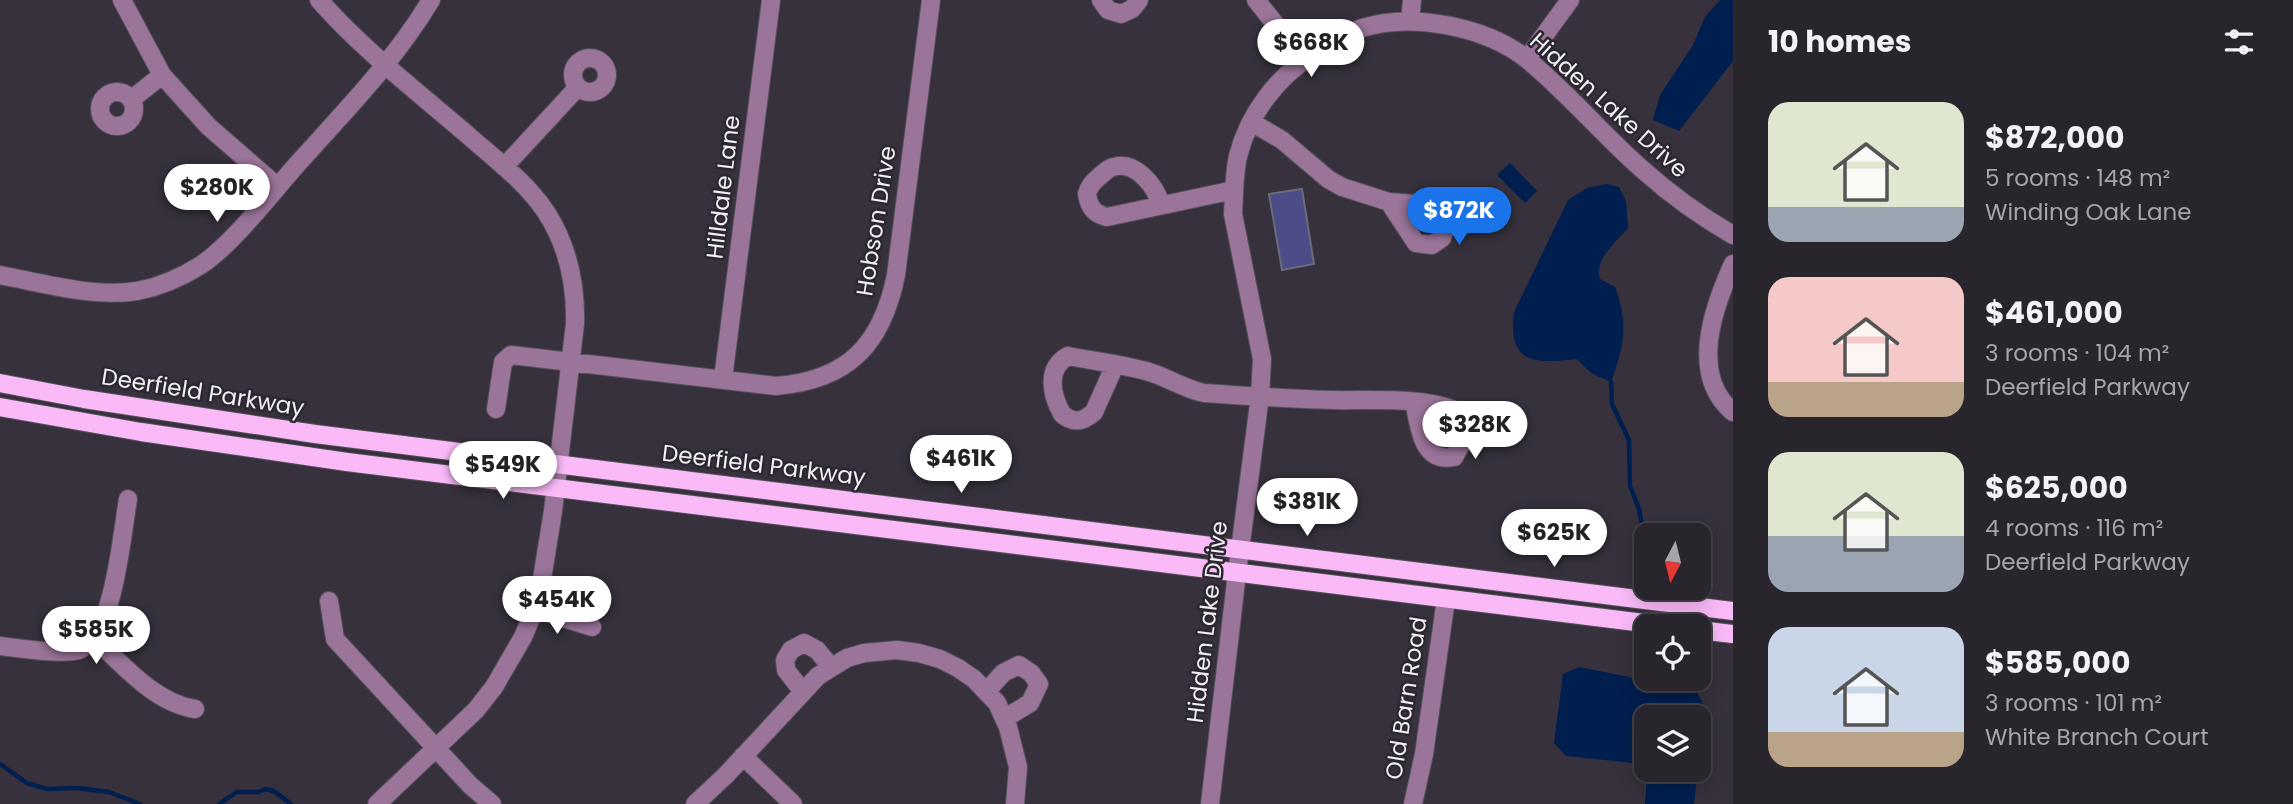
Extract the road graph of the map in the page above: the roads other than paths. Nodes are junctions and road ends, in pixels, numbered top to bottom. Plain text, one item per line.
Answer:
1 (122, 0) edge
2 (319, 0) edge
3 (431, 0) edge
4 (771, 0) edge
5 (931, 0) edge
6 (1101, 0) edge
7 (1139, 0) edge
8 (1256, 0) edge
9 (1412, 0) edge
10 (1570, 0) edge
11 (1410, 22) junction
12 (1527, 59) junction
13 (1304, 60) junction
14 (385, 64) junction
15 (162, 75) junction
16 (578, 87) dead end
17 (132, 99) dead end
18 (1251, 122) junction
19 (504, 167) junction
20 (278, 187) junction
21 (1234, 190) junction
22 (1389, 202) dead end
23 (1161, 205) dead end
24 (1733, 235) edge
25 (1733, 264) edge
26 (0, 275) edge
27 (570, 361) junction
28 (1115, 365) dead end
29 (723, 379) junction
30 (0, 383) edge
31 (1260, 397) junction
32 (1414, 402) dead end
33 (0, 407) edge
34 (496, 409) dead end
35 (1733, 412) edge
36 (559, 465) junction
37 (556, 488) junction
38 (128, 499) dead end
39 (1240, 549) junction
40 (1237, 573) junction
41 (1446, 599) junction
42 (329, 601) dead end
43 (535, 609) junction
44 (1733, 611) edge
45 (1634, 622) edge
46 (592, 627) dead end
47 (1711, 631) edge
48 (1733, 634) edge
49 (94, 638) junction
50 (0, 646) edge
51 (831, 667) junction
52 (803, 692) junction
53 (986, 692) junction
54 (195, 709) dead end
55 (1004, 719) junction
56 (438, 748) junction
57 (743, 756) junction
58 (377, 804) edge
59 (492, 804) edge
60 (695, 804) edge
61 (793, 804) edge
62 (1015, 804) edge
63 (1210, 804) edge
64 (1413, 804) edge

1 - 15 street
2 - 14 street
3 - 14 street
4 - 29 street, Hilldale Lane
5 - 29 street, Hobson Drive
6 - 7 street
8 - 13 street
9 - 11 street
10 - 12 street
11 - 12 street, Hidden Lake Drive
11 - 13 street, Hidden Lake Drive
12 - 24 street, Hidden Lake Drive
13 - 18 street, Hidden Lake Drive
14 - 19 street
14 - 20 street
15 - 17 street
15 - 20 street
16 - 19 street
18 - 21 street, Hidden Lake Drive
18 - 22 street
19 - 27 street
20 - 26 street
21 - 23 street
21 - 31 street, Hidden Lake Drive
25 - 35 street
27 - 29 street, Hobson Drive
27 - 34 street, Hobson Drive
27 - 36 street
28 - 31 street
30 - 36 main road, Deerfield Parkway
31 - 32 street
31 - 39 street, Hidden Lake Drive
33 - 37 main road, Deerfield Parkway
36 - 37 street
36 - 39 main road, Deerfield Parkway
37 - 40 main road, Deerfield Parkway
37 - 43 street
38 - 49 street
39 - 40 street, Hidden Lake Drive
39 - 44 main road, Deerfield Parkway
40 - 41 main road, Deerfield Parkway
40 - 63 street, Hidden Lake Drive
41 - 45 main road, Deerfield Parkway
41 - 64 street, Old Barn Road
42 - 56 street
43 - 46 street
43 - 56 street
47 - 48 main road
49 - 50 street
49 - 54 street
51 - 52 street
51 - 52 street
51 - 53 street
52 - 57 street
53 - 55 street
53 - 55 street
55 - 62 street
56 - 58 street
56 - 59 street
57 - 60 street
57 - 61 street

